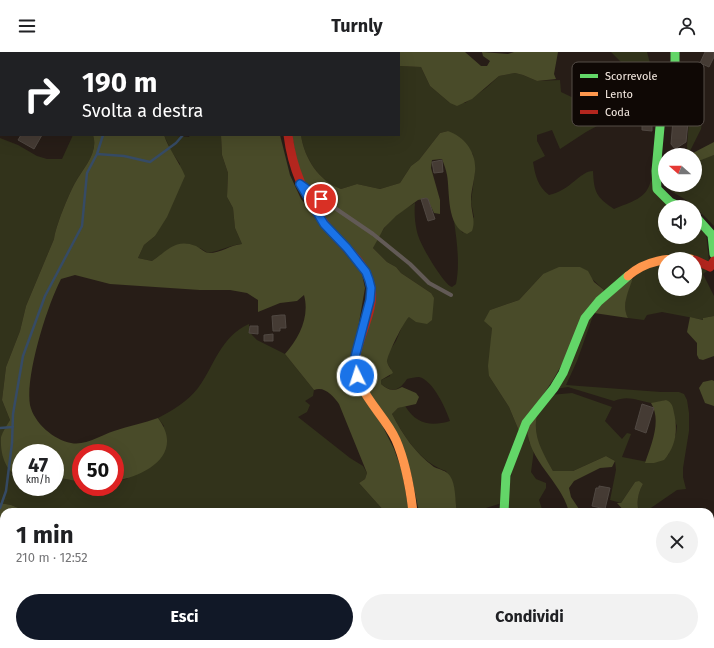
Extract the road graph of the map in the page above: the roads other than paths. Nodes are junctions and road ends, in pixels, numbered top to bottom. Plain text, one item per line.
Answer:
1 (660, 126) edge
2 (288, 136) edge
3 (300, 184) junction
4 (668, 200) edge
5 (702, 224) edge
6 (714, 254) edge
7 (658, 260) edge
8 (714, 261) edge
9 (702, 263) edge
10 (451, 294) dead end
11 (412, 508) edge
12 (504, 508) edge

1 - 4 street
2 - 3 street
3 - 10 lane
3 - 11 street
5 - 6 street
7 - 12 street
8 - 9 street

